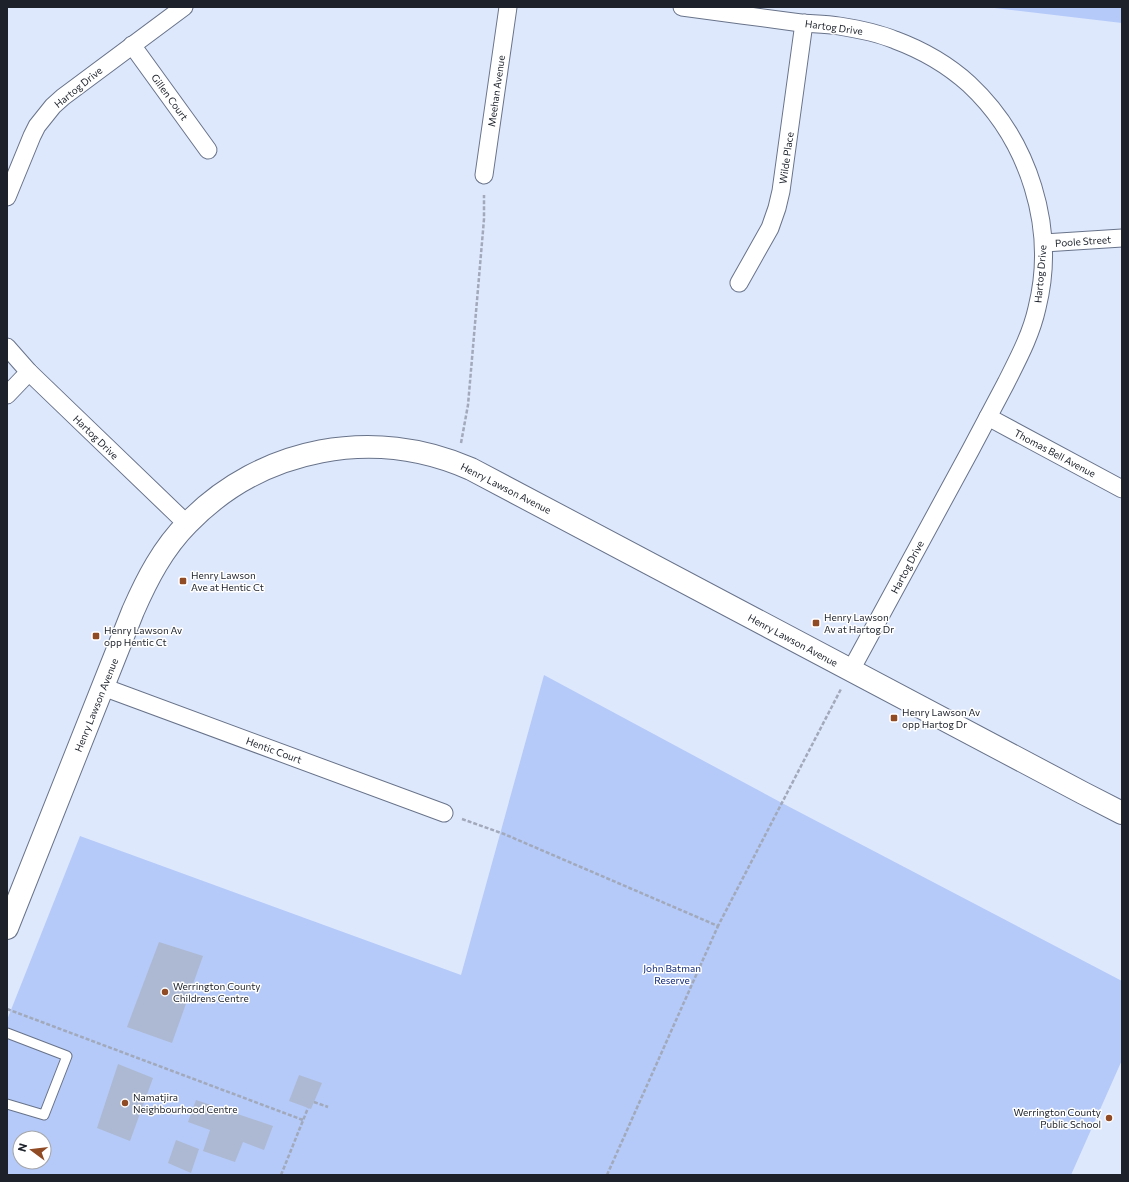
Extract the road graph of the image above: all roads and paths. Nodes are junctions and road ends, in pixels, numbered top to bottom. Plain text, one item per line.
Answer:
1 (184, 7) edge
2 (508, 7) edge
3 (682, 7) edge
4 (804, 23) junction
5 (132, 45) junction
6 (208, 150) dead end
7 (484, 175) joint
8 (7, 197) edge
9 (1122, 238) edge
10 (1044, 244) junction
11 (739, 283) dead end
12 (7, 347) edge
13 (29, 372) junction
14 (7, 395) edge
15 (988, 417) junction
16 (458, 463) junction
17 (1122, 489) edge
18 (187, 524) junction
19 (851, 670) junction
20 (103, 687) junction
21 (444, 813) joint
22 (1122, 813) edge
23 (718, 926) junction
24 (7, 928) edge
25 (7, 1009) edge
26 (7, 1034) edge
27 (314, 1102) dead end
28 (7, 1104) edge
29 (328, 1107) dead end
30 (308, 1108) dead end
31 (303, 1120) junction
32 (281, 1175) edge
33 (607, 1175) edge

1 - 5 street, Hartog Drive
2 - 7 street, Meehan Avenue
3 - 4 street, Hartog Drive
4 - 10 street, Hartog Drive
4 - 11 street, Wilde Place
5 - 6 street, Gillen Court
5 - 8 street, Hartog Drive
7 - 16 path
9 - 10 street, Poole Street
10 - 15 street, Hartog Drive
12 - 13 street, Hartog Drive
13 - 14 street
13 - 18 street, Hartog Drive
15 - 17 street, Thomas Bell Avenue
15 - 19 street, Hartog Drive
16 - 18 street, Henry Lawson Avenue
16 - 19 street, Henry Lawson Avenue
18 - 20 street, Henry Lawson Avenue
19 - 22 street, Henry Lawson Avenue
19 - 23 path
20 - 21 street, Hentic Court
20 - 24 street, Henry Lawson Avenue
21 - 23 path
23 - 33 path
25 - 31 path
26 - 28 lane
27 - 29 path
30 - 31 path
31 - 32 path

